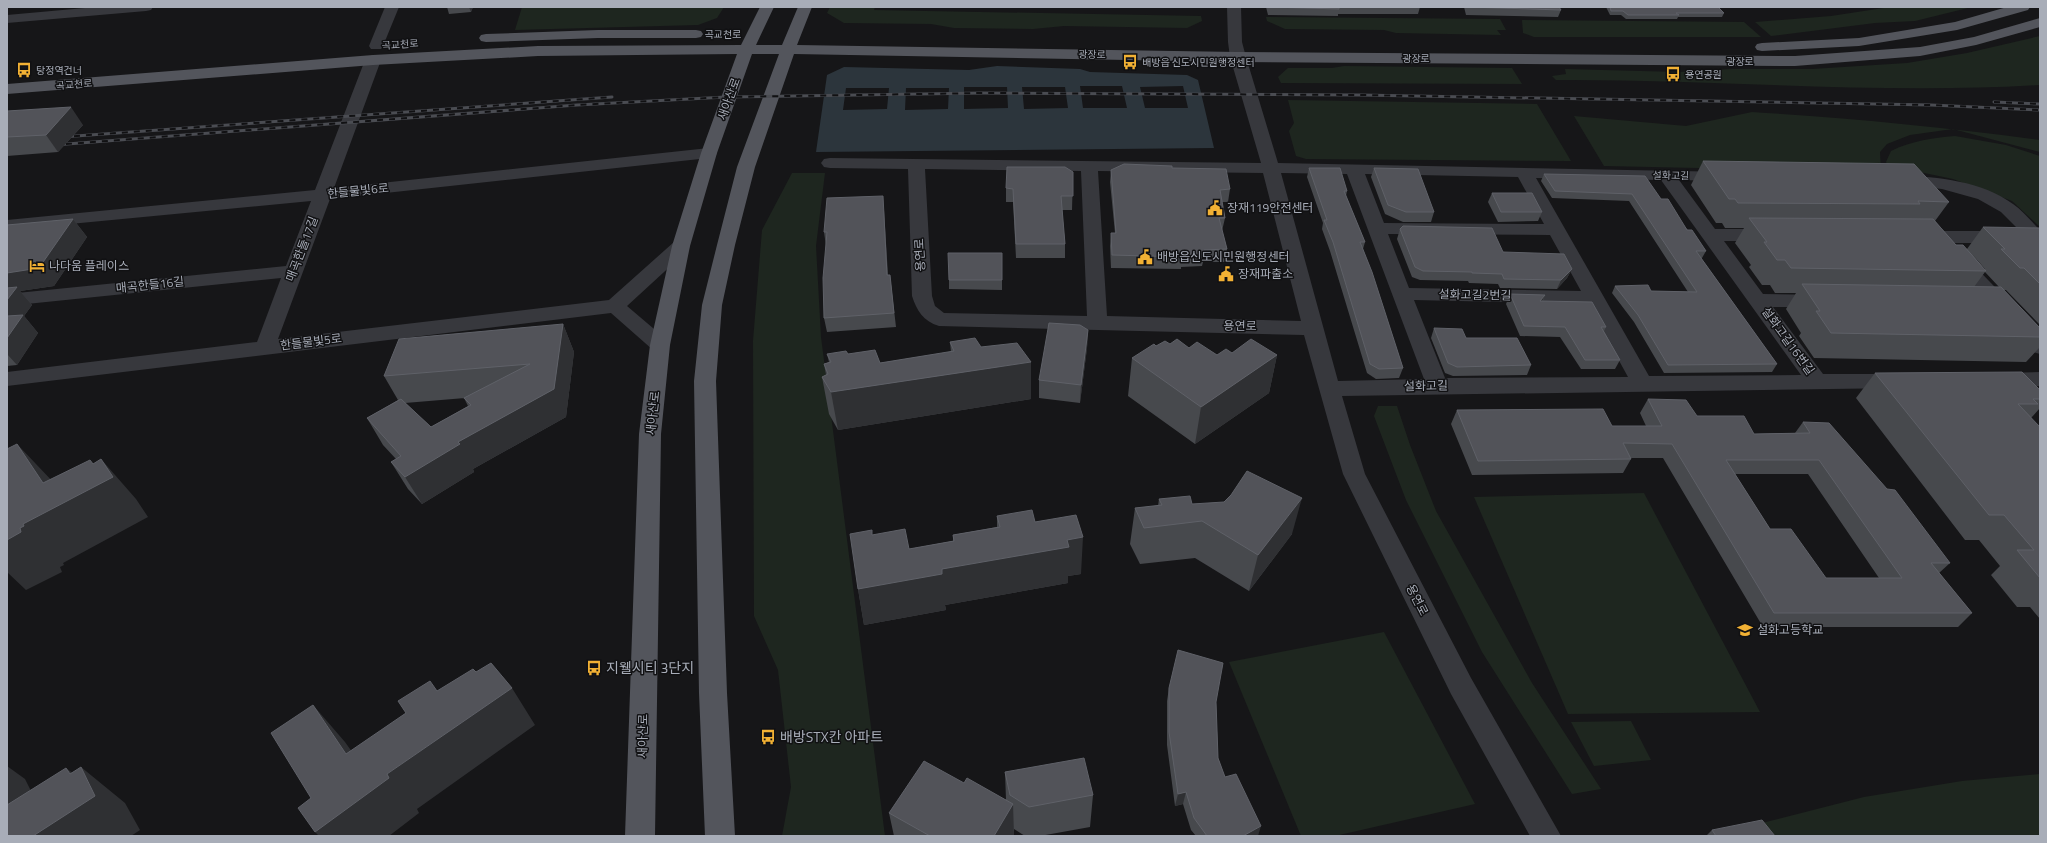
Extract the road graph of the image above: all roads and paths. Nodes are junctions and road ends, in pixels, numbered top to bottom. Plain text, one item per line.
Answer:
1 (146, 7) edge
2 (392, 7) edge
3 (766, 7) edge
4 (805, 7) edge
5 (1234, 7) edge
6 (2023, 7) edge
7 (7, 19) edge
8 (2040, 22) edge
9 (707, 34) dead end
10 (809, 34) dead end
11 (767, 38) junction
12 (473, 39) dead end
13 (1377, 44) dead end
14 (1236, 46) junction
15 (380, 50) junction
16 (7, 77) edge
17 (7, 89) edge
18 (710, 153) junction
19 (830, 163) dead end
20 (916, 165) junction
21 (1089, 166) junction
22 (1354, 168) junction
23 (1271, 169) junction
24 (1524, 172) junction
25 (1666, 175) junction
26 (1745, 177) edge
27 (1888, 180) edge
28 (322, 196) junction
29 (7, 225) edge
30 (1377, 228) junction
31 (1556, 230) junction
32 (1709, 234) junction
33 (1788, 235) edge
34 (1898, 236) edge
35 (1937, 237) junction
36 (2038, 238) edge
37 (681, 246) junction
38 (294, 271) junction
39 (1404, 294) junction
40 (1594, 298) junction
41 (7, 300) edge
42 (1758, 300) junction
43 (1836, 302) edge
44 (1976, 304) edge
45 (1999, 304) junction
46 (615, 306) junction
47 (1097, 323) junction
48 (1312, 328) junction
49 (660, 345) junction
50 (2040, 347) edge
51 (265, 348) junction
52 (7, 379) edge
53 (2040, 379) edge
54 (1976, 380) edge
55 (1921, 381) edge
56 (1818, 383) junction
57 (1643, 385) junction
58 (1438, 386) junction
59 (1329, 390) junction
60 (640, 836) edge
61 (720, 836) edge
62 (1546, 836) edge

1 - 7 street
2 - 15 street, 매곡한들17길
3 - 11 main road, 새아산로
4 - 11 main road
5 - 14 street, 용연로
6 - 13 main road, 광장로
8 - 14 main road, 광장로
9 - 12 main road, 곡교천로
10 - 11 main road
11 - 14 main road, 광장로
11 - 15 main road, 곡교천로
11 - 18 main road, 새아산로
11 - 61 main road, 새아산로
14 - 23 street, 용연로
15 - 16 main road, 곡교천로
15 - 17 main road, 곡교천로
15 - 28 street, 매곡한들17길
18 - 28 street, 한들물빛6로
18 - 37 main road, 새아산로
19 - 20 street
20 - 21 street
20 - 47 street, 용연로
21 - 23 street
21 - 47 street
22 - 23 street, 설화고길
22 - 24 street, 설화고길
22 - 30 street
23 - 48 street, 용연로
24 - 25 street, 설화고길
24 - 31 street
25 - 26 street, 설화고길
25 - 32 street, 설화고길16번길
27 - 36 street
28 - 29 street, 한들물빛6로
28 - 38 street, 매곡한들17길
30 - 31 street
30 - 39 street
31 - 40 street
32 - 33 street
32 - 42 street, 설화고길16번길
34 - 35 street
35 - 36 street
35 - 45 street
37 - 46 street
37 - 49 main road, 새아산로
38 - 41 street, 매곡한들16길
38 - 51 street, 매곡한들17길
39 - 40 street, 설화고길2번길
39 - 58 street
40 - 57 street
42 - 43 street, 설화고길16번길
42 - 56 street, 설화고길16번길
44 - 45 street
45 - 50 street
46 - 49 street
46 - 51 street, 한들물빛5로
47 - 48 street, 용연로
48 - 59 street, 용연로
49 - 60 main road, 새아산로
51 - 52 street, 한들물빛5로
53 - 54 street
55 - 56 street, 설화고길
56 - 57 street, 설화고길
57 - 58 street, 설화고길
58 - 59 street, 설화고길
59 - 62 street, 용연로

